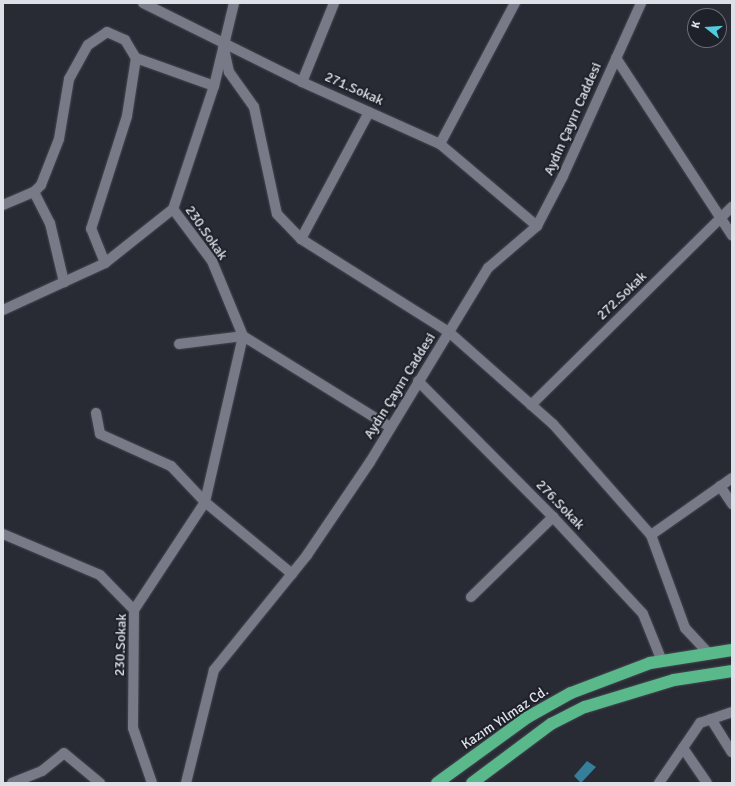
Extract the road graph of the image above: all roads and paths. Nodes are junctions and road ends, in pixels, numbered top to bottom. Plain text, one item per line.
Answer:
1 (143, 3) edge
2 (234, 3) edge
3 (334, 3) edge
4 (515, 3) edge
5 (641, 3) edge
6 (223, 44) junction
7 (136, 58) junction
8 (616, 58) junction
9 (302, 82) junction
10 (214, 86) junction
11 (369, 112) junction
12 (440, 144) junction
13 (34, 192) junction
14 (3, 205) edge
15 (732, 207) edge
16 (173, 209) junction
17 (719, 218) junction
18 (537, 226) junction
19 (732, 235) edge
20 (301, 240) junction
21 (105, 263) junction
22 (64, 282) junction
23 (3, 309) edge
24 (450, 333) junction
25 (242, 336) junction
26 (179, 344) dead end
27 (418, 381) junction
28 (531, 404) junction
29 (96, 413) dead end
30 (389, 426) junction
31 (732, 478) edge
32 (720, 486) junction
33 (205, 502) junction
34 (732, 504) edge
35 (553, 517) junction
36 (3, 534) edge
37 (651, 536) junction
38 (292, 574) junction
39 (471, 597) dead end
40 (134, 610) junction
41 (732, 650) edge
42 (708, 654) junction
43 (662, 661) junction
44 (731, 673) edge
45 (732, 712) edge
46 (710, 719) junction
47 (683, 748) junction
48 (732, 752) edge
49 (12, 783) edge
50 (100, 783) edge
51 (152, 783) edge
52 (186, 783) edge
53 (437, 783) edge
54 (472, 783) edge
55 (658, 783) edge
56 (707, 783) edge

1 - 6 street, 271.Sokak
2 - 6 street, 230.Sokak
3 - 9 street
4 - 12 street
5 - 8 street, Aydın Çayırı Caddesi
6 - 9 street, 271.Sokak
6 - 10 street, 230.Sokak
6 - 20 street
7 - 10 street
7 - 13 street
7 - 21 street
8 - 17 street
8 - 18 street, Aydın Çayırı Caddesi
9 - 11 street, 271.Sokak
10 - 16 street, 230.Sokak
11 - 12 street, 271.Sokak
11 - 20 street
12 - 18 street, 271.Sokak
13 - 14 street
13 - 22 street
15 - 17 street, 272.Sokak
16 - 21 street
16 - 25 street, 230.Sokak
17 - 19 street
17 - 28 street, 272.Sokak
18 - 24 street, Aydın Çayırı Caddesi
20 - 24 street
21 - 22 street
22 - 23 street
24 - 27 street, Aydın Çayırı Caddesi
24 - 28 street
25 - 26 street
25 - 30 street
25 - 33 street, 230.Sokak
27 - 30 street, Aydın Çayırı Caddesi
27 - 35 street, 276.Sokak
28 - 37 street
29 - 33 street
30 - 38 street, Aydın Çayırı Caddesi
31 - 32 street
32 - 34 street
32 - 37 street
33 - 38 street
33 - 40 street, 230.Sokak
35 - 39 street
35 - 43 street, 276.Sokak
36 - 40 street
37 - 42 street
38 - 52 street, Aydın Çayırı Caddesi
40 - 51 street, 230.Sokak
41 - 42 highway, Kazım Yılmaz Cd.
42 - 43 highway, Kazım Yılmaz Cd.
43 - 53 highway, Kazım Yılmaz Cd.
44 - 54 highway
45 - 46 street
46 - 47 street
46 - 48 street
47 - 55 street
47 - 56 street
49 - 50 street

